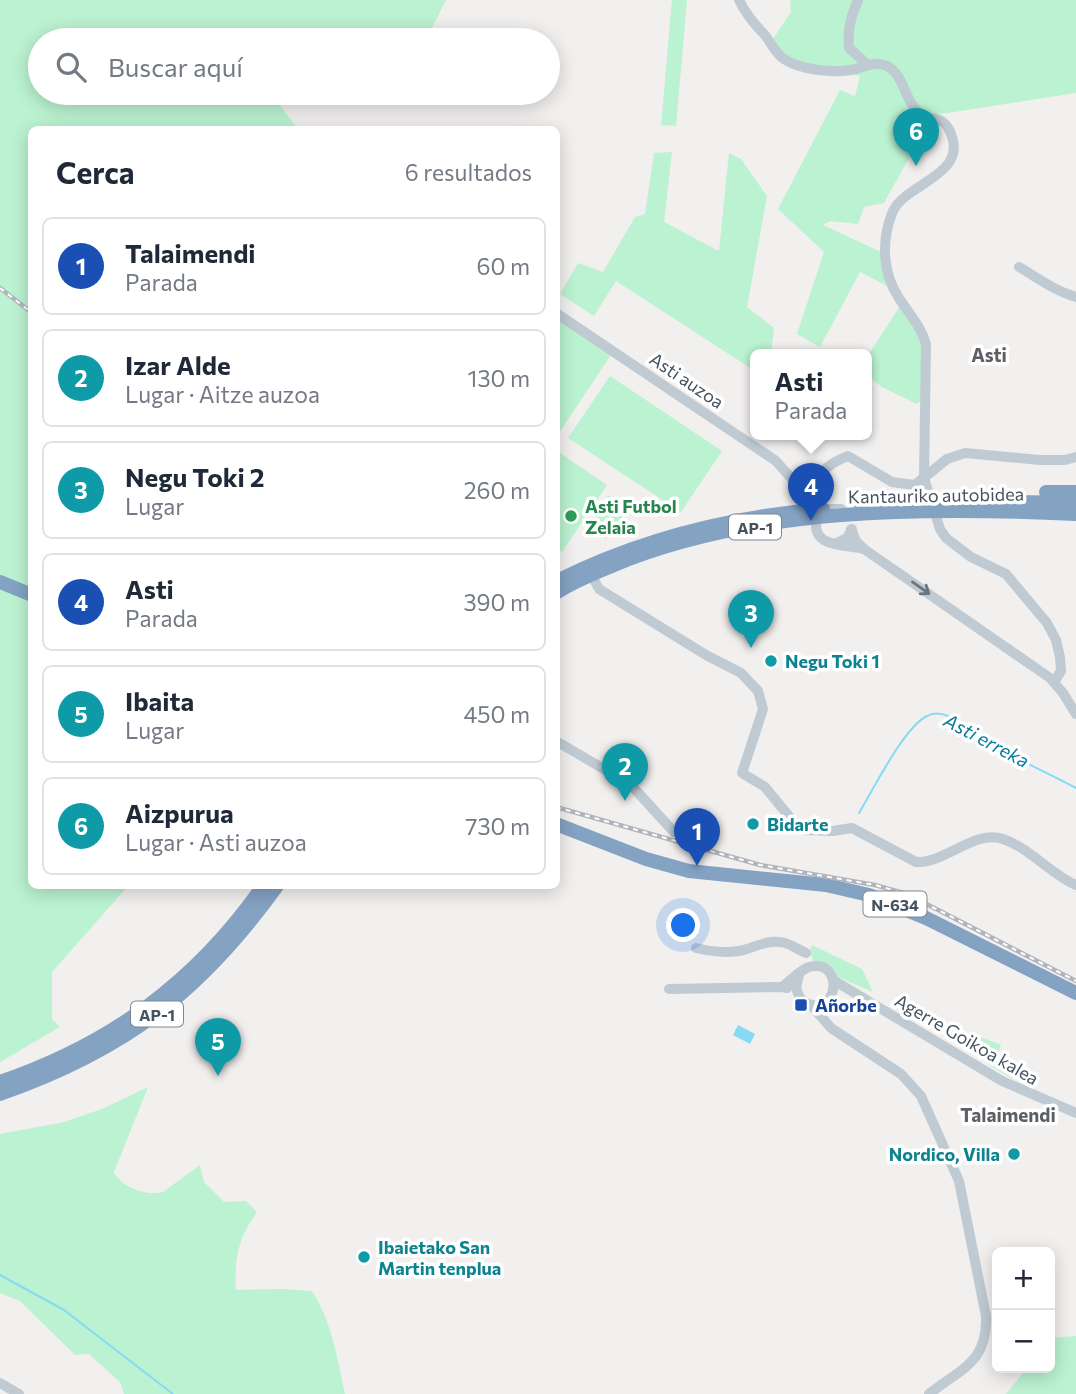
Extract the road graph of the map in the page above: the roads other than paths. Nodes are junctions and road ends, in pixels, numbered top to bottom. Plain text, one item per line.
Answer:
1 (739, 0) edge
2 (858, 0) edge
3 (868, 65) junction
4 (1019, 267) dead end
5 (1076, 297) edge
6 (560, 316) edge
7 (1076, 457) edge
8 (924, 478) junction
9 (1076, 492) edge
10 (808, 498) junction
11 (961, 502) junction
12 (1076, 503) edge
13 (1007, 512) junction
14 (1076, 514) edge
15 (819, 515) junction
16 (803, 518) junction
17 (1076, 523) edge
18 (852, 529) junction
19 (816, 531) junction
20 (835, 544) junction
21 (864, 549) junction
22 (590, 572) junction
23 (560, 579) edge
24 (0, 582) edge
25 (560, 589) edge
26 (560, 589) edge
27 (28, 593) edge
28 (1054, 682) junction
29 (1076, 714) edge
30 (560, 743) edge
31 (560, 826) edge
32 (674, 832) dead end
33 (1076, 885) edge
34 (261, 889) edge
35 (274, 889) edge
36 (696, 948) dead end
37 (806, 953) dead end
38 (799, 975) junction
39 (833, 979) junction
40 (782, 987) junction
41 (844, 988) junction
42 (669, 989) dead end
43 (796, 992) junction
44 (1076, 993) edge
45 (830, 997) junction
46 (811, 1005) junction
47 (824, 1018) junction
48 (0, 1082) edge
49 (0, 1094) edge
50 (1076, 1113) edge
51 (0, 1384) edge
52 (19, 1394) edge
53 (929, 1394) edge

1 - 3 street
2 - 3 street
3 - 8 street
4 - 5 street
6 - 10 street, Asti auzoa
7 - 8 street
8 - 10 street
8 - 28 street
9 - 11 highway
10 - 15 street, Asti auzoa
10 - 16 street
11 - 12 highway, Kantauriko autobidea / AP-1
11 - 13 highway, Kantauriko autobidea / AP-1
11 - 23 highway, Kantauriko autobidea / AP-1
11 - 25 highway, Kantauriko autobidea / AP-1
13 - 14 highway, Kantauriko autobidea / AP-1
13 - 17 highway
15 - 16 street
15 - 18 street
15 - 19 street
16 - 19 street
16 - 22 street
18 - 20 street
18 - 21 street
19 - 20 street
20 - 21 street
21 -> 28 street
22 - 26 street
22 - 33 street
24 - 27 highway
28 - 29 street
30 - 32 street
31 - 44 highway, N-634
34 - 48 highway, AP-1
35 - 49 highway, AP-1
36 - 37 street
38 - 39 street
38 - 40 street
38 - 43 street
39 - 41 street, Agerre Goikoa kalea
39 - 45 street
40 - 42 street
40 - 43 street
41 - 45 street
41 - 50 street, Agerre Goikoa kalea
43 - 46 street
45 - 46 street
45 - 47 street
46 - 47 street
47 - 53 street
51 - 52 street

